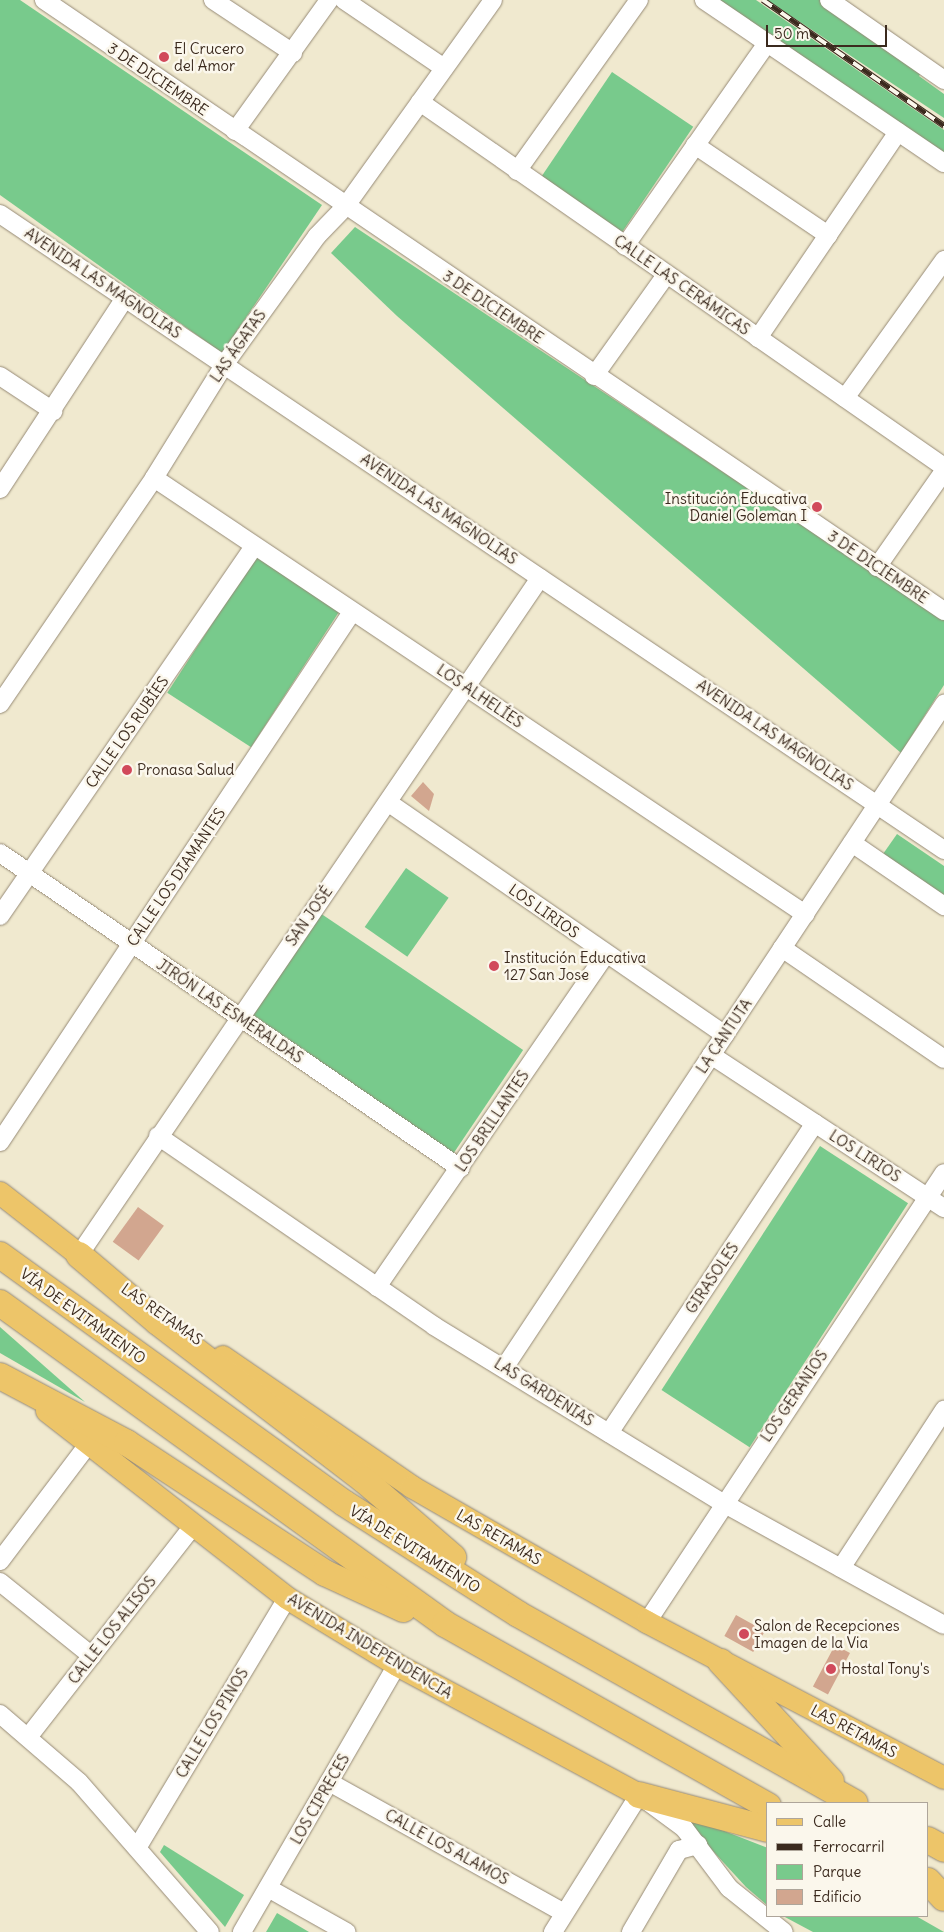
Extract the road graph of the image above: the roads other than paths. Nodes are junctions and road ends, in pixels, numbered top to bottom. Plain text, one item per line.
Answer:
1 (44, 0) edge
2 (213, 0) edge
3 (329, 0) edge
4 (344, 0) edge
5 (492, 0) edge
6 (638, 0) edge
7 (704, 0) edge
8 (829, 0) edge
9 (767, 43) junction
10 (293, 53) junction
11 (444, 68) junction
12 (942, 76) edge
13 (420, 102) junction
14 (236, 131) junction
15 (898, 132) junction
16 (695, 145) junction
17 (944, 163) edge
18 (517, 171) junction
19 (345, 207) junction
20 (0, 214) edge
21 (828, 235) junction
22 (625, 246) junction
23 (944, 260) edge
24 (666, 275) junction
25 (125, 298) junction
26 (758, 338) junction
27 (224, 364) junction
28 (0, 376) edge
29 (594, 376) junction
30 (845, 398) junction
31 (53, 411) junction
32 (944, 467) edge
33 (944, 471) edge
34 (154, 478) junction
35 (0, 489) edge
36 (254, 547) junction
37 (877, 566) junction
38 (540, 578) junction
39 (352, 612) junction
40 (944, 612) edge
41 (467, 687) junction
42 (0, 704) edge
43 (944, 704) edge
44 (389, 803) junction
45 (877, 805) junction
46 (852, 843) junction
47 (944, 850) edge
48 (0, 853) edge
49 (29, 873) junction
50 (944, 906) edge
51 (805, 914) junction
52 (0, 916) edge
53 (131, 945) junction
54 (782, 948) junction
55 (606, 954) junction
56 (239, 1017) junction
57 (725, 1034) junction
58 (711, 1055) junction
59 (944, 1059) edge
60 (815, 1123) junction
61 (158, 1136) junction
62 (0, 1142) edge
63 (460, 1168) junction
64 (944, 1173) edge
65 (0, 1194) edge
66 (927, 1197) junction
67 (944, 1208) edge
68 (0, 1255) edge
69 (79, 1255) junction
70 (377, 1287) junction
71 (0, 1303) edge
72 (504, 1368) junction
73 (0, 1376) edge
74 (944, 1410) edge
75 (609, 1433) junction
76 (90, 1442) junction
77 (722, 1503) junction
78 (194, 1525) junction
79 (0, 1560) edge
80 (841, 1568) junction
81 (0, 1582) edge
82 (287, 1598) junction
83 (518, 1614) junction
84 (647, 1622) junction
85 (445, 1624) junction
86 (944, 1625) edge
87 (92, 1656) junction
88 (721, 1662) junction
89 (397, 1665) junction
90 (0, 1714) edge
91 (29, 1736) junction
92 (944, 1778) edge
93 (329, 1782) junction
94 (639, 1795) junction
95 (852, 1802) edge
96 (766, 1805) edge
97 (766, 1828) edge
98 (929, 1841) edge
99 (698, 1845) junction
100 (137, 1848) junction
101 (944, 1849) edge
102 (929, 1880) edge
103 (929, 1881) edge
104 (268, 1888) junction
105 (944, 1888) edge
106 (944, 1898) edge
107 (564, 1913) junction
108 (210, 1932) edge
109 (242, 1932) edge
110 (346, 1932) edge
111 (553, 1932) edge
112 (631, 1932) edge
113 (783, 1932) edge

1 - 14 street, 3 DE DICIEMBRE
2 - 10 street
3 - 10 street
4 - 11 street
5 - 11 street, LAS ÁGATAS
6 - 18 street
7 - 9 street
8 - 12 street
9 - 15 street
9 - 16 street
10 - 14 street
11 - 13 street, LAS ÁGATAS
13 - 18 street, CALLE LAS CERÁMICAS
13 - 19 street, LAS ÁGATAS
14 - 19 street, 3 DE DICIEMBRE
15 - 17 street
15 - 21 street
16 - 21 street
16 - 22 street
18 - 22 street, CALLE LAS CERÁMICAS
19 - 27 street, LAS ÁGATAS
19 - 29 street, 3 DE DICIEMBRE
20 - 25 street, AVENIDA LAS MAGNOLIAS
21 - 26 street
22 - 24 street, CALLE LAS CERÁMICAS
23 - 30 street
24 - 26 street, CALLE LAS CERÁMICAS
24 - 29 street
25 - 27 street, AVENIDA LAS MAGNOLIAS
25 - 31 street
26 - 30 street, CALLE LAS CERÁMICAS
27 - 34 street, LAS ÁGATAS
27 - 38 street, AVENIDA LAS MAGNOLIAS
28 - 31 street
29 - 37 street, 3 DE DICIEMBRE
30 - 32 street, CALLE LAS CERÁMICAS
31 - 35 street
33 - 37 street
34 - 36 street, LOS ALHELÍES
34 - 42 street, LAS ÁGATAS
36 - 39 street, LOS ALHELÍES
36 - 49 street, CALLE LOS RUBÍES
37 - 40 street, 3 DE DICIEMBRE
38 - 41 street, SAN JOSÉ
38 - 45 street, AVENIDA LAS MAGNOLIAS
39 - 41 street, LOS ALHELÍES
39 - 53 street, CALLE LOS DIAMANTES
41 - 44 street, SAN JOSÉ
41 - 51 street, LOS ALHELÍES
43 - 45 street, LA CANTUTA
44 - 55 street, LOS LIRIOS
44 - 56 street, SAN JOSÉ
45 - 46 street, LA CANTUTA
45 - 47 street, AVENIDA LAS MAGNOLIAS
46 - 50 street
46 - 51 street, LA CANTUTA
48 - 49 street, JIRÓN LAS ESMERALDAS
49 - 52 street, CALLE LOS RUBÍES
49 - 53 street, JIRÓN LAS ESMERALDAS
51 - 54 street, LA CANTUTA
53 - 56 street, JIRÓN LAS ESMERALDAS
53 - 62 street, CALLE LOS DIAMANTES
54 - 57 street, LA CANTUTA
54 - 59 street
55 - 57 street, LOS LIRIOS
55 - 63 street, LOS BRILLANTES
56 - 61 street, SAN JOSÉ
56 - 63 street, JIRÓN LAS ESMERALDAS
57 - 58 street, LA CANTUTA
58 - 60 street, LOS LIRIOS
58 - 72 street, LA CANTUTA
60 - 66 street, LOS LIRIOS
60 - 75 street, GIRASOLES
61 - 69 street, SAN JOSÉ
61 - 70 street, LAS GARDENIAS
63 - 70 street, LOS BRILLANTES
64 - 66 street, LOS GERANIOS
65 - 69 main road, LAS RETAMAS
66 - 67 street, LOS LIRIOS
66 - 77 street, LOS GERANIOS
68 - 83 highway, VÍA DE EVITAMIENTO
69 - 83 highway
69 - 84 main road, LAS RETAMAS
70 - 72 street, LAS GARDENIAS
71 - 85 highway
72 - 75 street, LAS GARDENIAS
73 - 76 main road, AVENIDA INDEPENDENCIA
73 - 85 highway
74 - 80 street
75 - 77 street, LAS GARDENIAS
76 - 78 main road, AVENIDA INDEPENDENCIA
76 - 79 street
77 - 80 street, LAS GARDENIAS
77 - 84 street, LOS GERANIOS
78 - 82 main road, AVENIDA INDEPENDENCIA
78 - 87 street, CALLE LOS ALISOS
80 - 86 street, LAS GARDENIAS
81 - 87 street
82 - 89 main road, AVENIDA INDEPENDENCIA
82 - 100 street, CALLE LOS PINOS
83 - 95 highway, VÍA DE EVITAMIENTO
84 - 88 main road, LAS RETAMAS
85 - 96 highway
87 - 91 street, CALLE LOS ALISOS
88 - 92 main road, LAS RETAMAS
88 - 95 highway
89 - 93 street, LOS CIPRECES
89 - 94 main road, AVENIDA INDEPENDENCIA
90 - 91 street
91 - 100 street
93 - 104 street, LOS CIPRECES
93 - 107 street, CALLE LOS ALAMOS
94 - 97 highway
94 - 99 street
94 - 107 street
98 - 101 highway
99 - 112 street
99 - 113 street
100 - 108 street
102 - 105 highway
103 - 106 highway
104 - 109 street, LOS CIPRECES
104 - 110 street
107 - 111 street

